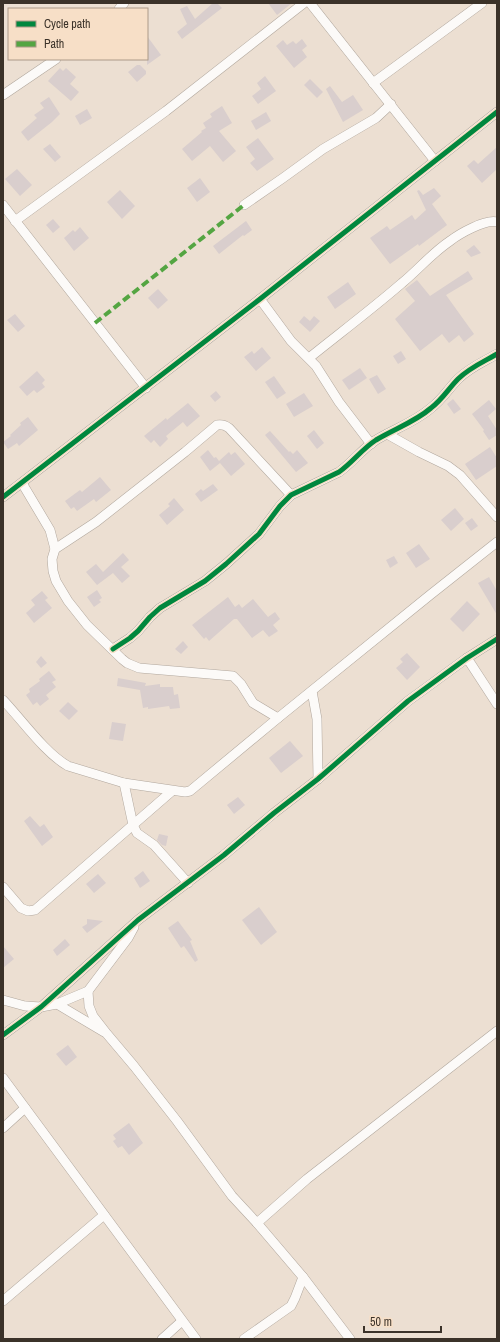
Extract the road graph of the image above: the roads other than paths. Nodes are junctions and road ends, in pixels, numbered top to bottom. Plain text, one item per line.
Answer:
1 (304, 3) edge
2 (310, 3) edge
3 (482, 3) edge
4 (55, 60) edge
5 (373, 83) junction
6 (3, 95) edge
7 (391, 104) junction
8 (497, 112) edge
9 (435, 161) junction
10 (3, 205) edge
11 (244, 205) dead end
12 (15, 221) junction
13 (497, 222) edge
14 (260, 299) junction
15 (497, 354) edge
16 (309, 358) junction
17 (146, 388) junction
18 (387, 434) junction
19 (371, 444) junction
20 (22, 483) junction
21 (291, 495) junction
22 (3, 497) edge
23 (497, 517) edge
24 (497, 542) edge
25 (55, 549) junction
26 (497, 639) edge
27 (113, 649) junction
28 (467, 658) junction
29 (312, 691) junction
30 (3, 700) edge
31 (497, 704) edge
32 (278, 718) junction
33 (318, 779) junction
34 (124, 783) junction
35 (172, 791) junction
36 (133, 825) junction
37 (188, 883) junction
38 (3, 887) edge
39 (138, 920) junction
40 (88, 990) junction
41 (3, 1000) edge
42 (57, 1004) junction
43 (41, 1007) junction
44 (497, 1031) edge
45 (107, 1034) junction
46 (3, 1035) edge
47 (3, 1078) edge
48 (26, 1108) junction
49 (3, 1128) edge
50 (104, 1215) junction
51 (257, 1223) junction
52 (303, 1277) junction
53 (3, 1301) edge
54 (182, 1321) junction
55 (162, 1339) edge
56 (196, 1339) edge
57 (244, 1339) edge
58 (350, 1339) edge

1 - 12 street
2 - 5 street
3 - 5 street
4 - 6 street
5 - 7 street
7 - 9 street
7 - 11 street
8 - 9 street
9 - 14 street
10 - 12 street
12 - 17 street
13 - 16 street
14 - 16 street
14 - 17 street
15 - 18 street
16 - 19 street
17 - 20 street
18 - 19 street
18 - 23 street
19 - 21 street
20 - 22 street
20 - 25 street
21 - 25 street
21 - 27 street
24 - 29 street
25 - 27 street
26 - 28 street
27 - 32 street
28 - 31 street
28 - 33 street
29 - 32 street
29 - 33 street
30 - 34 street
32 - 35 street
33 - 37 street
34 - 35 street
34 - 36 street
35 - 36 street
36 - 37 street
36 - 38 street
37 - 39 street
39 - 40 street
39 - 43 street
40 - 42 street
40 - 45 street
41 - 43 street
42 - 43 street
42 - 45 street
43 - 46 street
44 - 51 street
45 - 51 street
47 - 48 street
48 - 49 street
48 - 50 street
50 - 53 street
50 - 54 street
51 - 52 street
52 - 57 street
52 - 58 street
54 - 55 street
54 - 56 street

